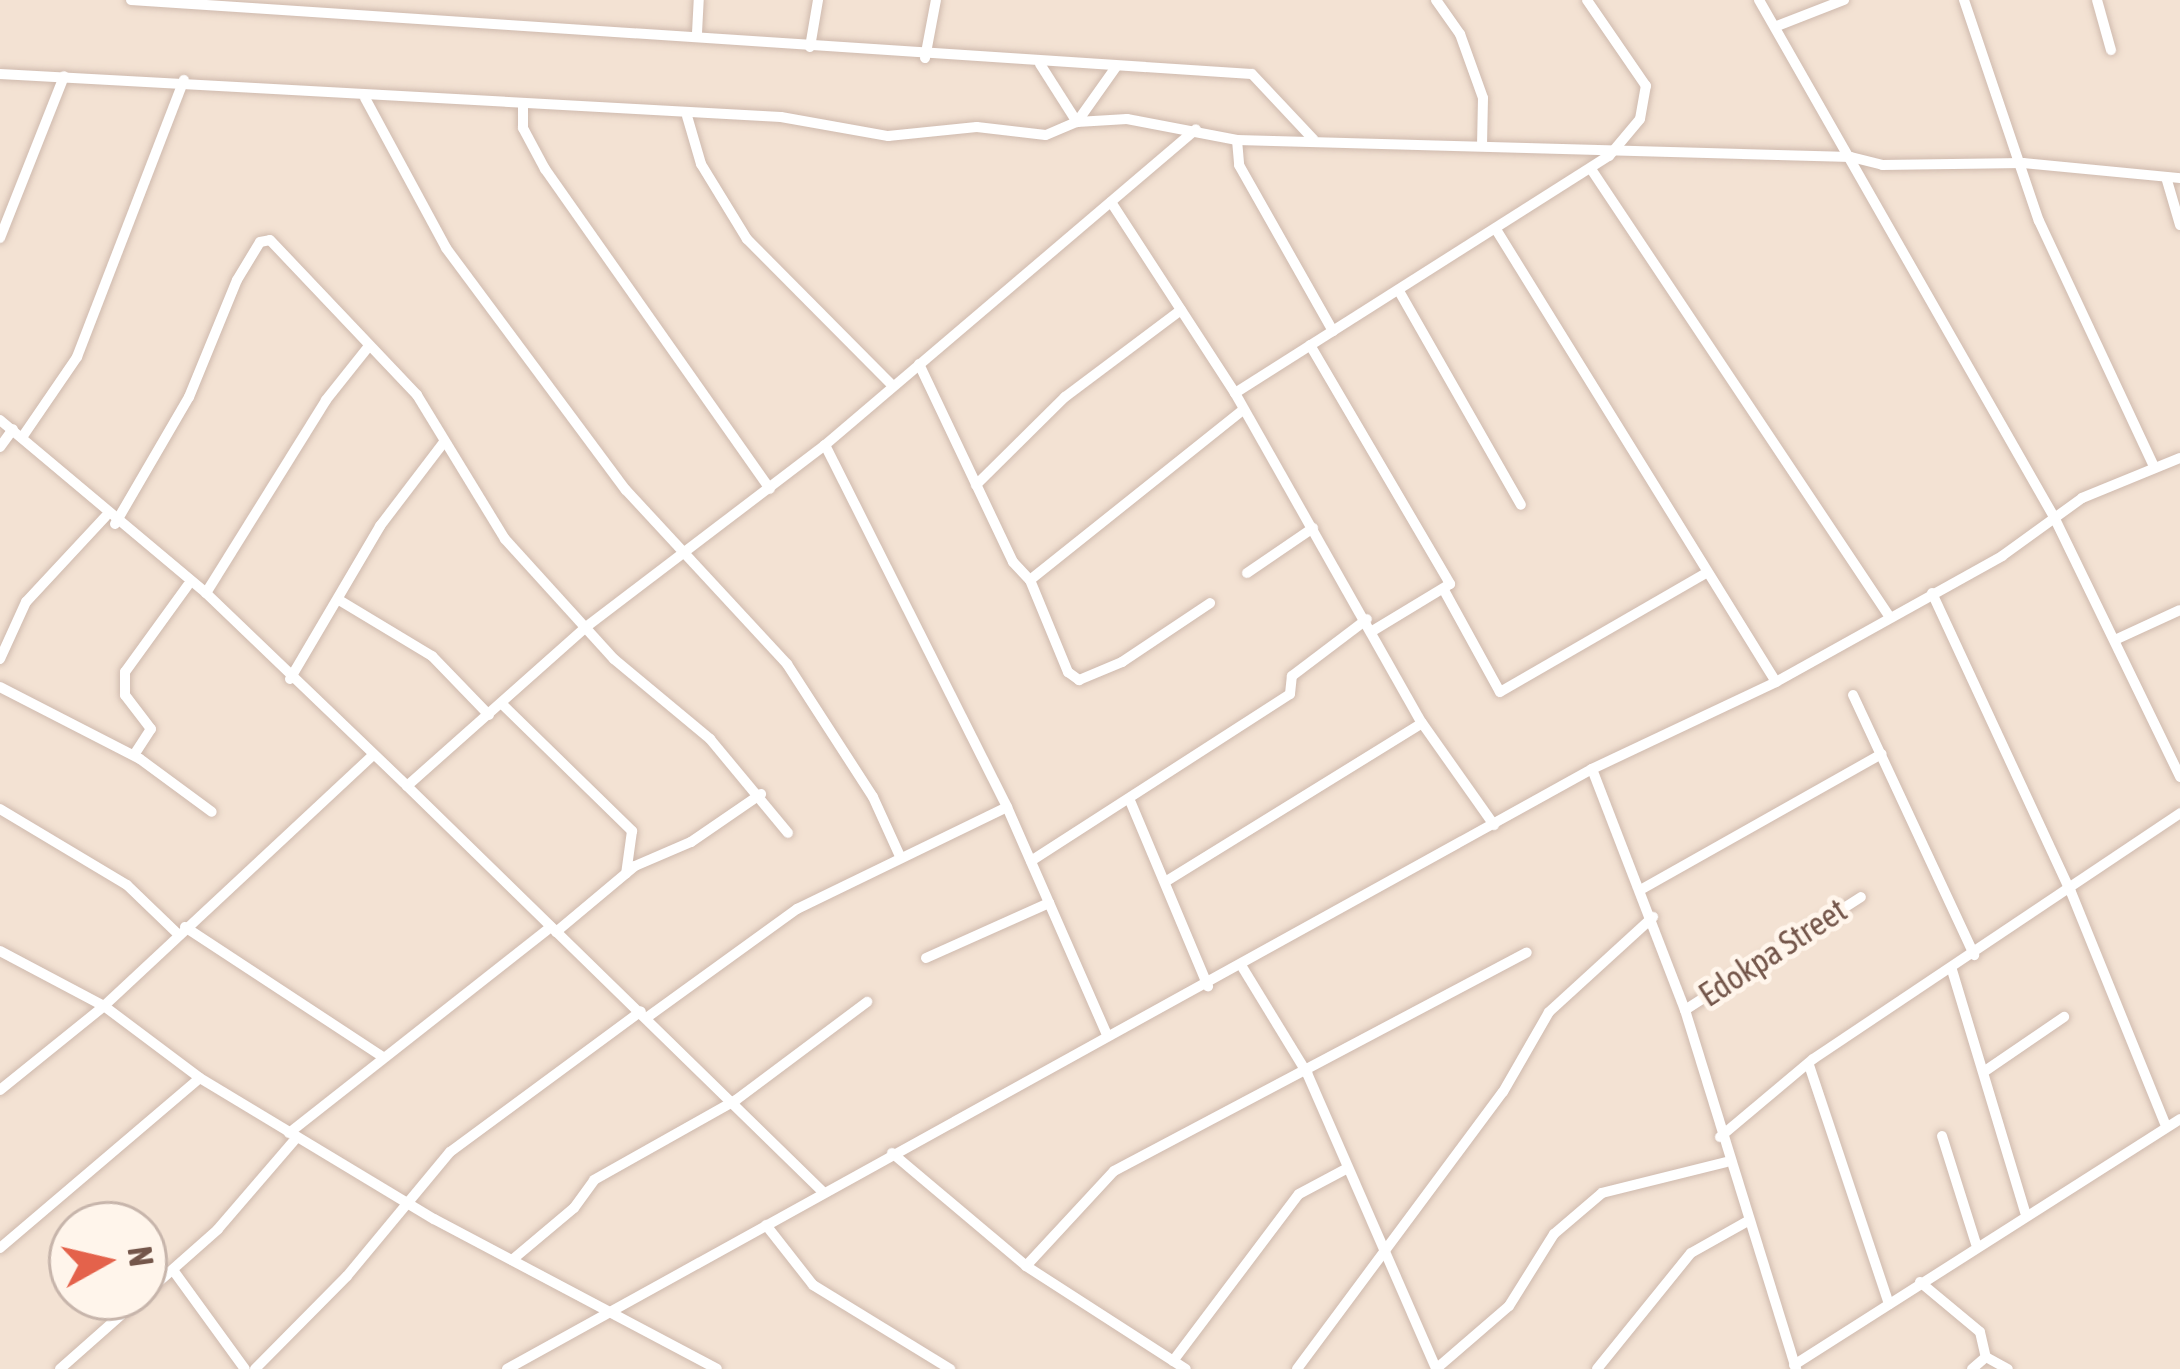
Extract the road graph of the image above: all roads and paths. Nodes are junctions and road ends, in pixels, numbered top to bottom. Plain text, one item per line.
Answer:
1 (131, 0) edge
2 (352, 0) edge
3 (465, 0) edge
4 (700, 0) edge
5 (818, 0) edge
6 (936, 0) edge
7 (1436, 0) edge
8 (1587, 0) edge
9 (1759, 0) edge
10 (1844, 0) edge
11 (1964, 0) edge
12 (2097, 0) edge
13 (229, 3) edge
14 (349, 16) junction
15 (462, 18) junction
16 (1777, 26) junction
17 (697, 33) junction
18 (809, 46) junction
19 (2111, 50) dead end
20 (925, 58) junction
21 (1040, 64) junction
22 (1116, 67) junction
23 (0, 74) edge
24 (64, 76) junction
25 (184, 80) junction
26 (365, 98) junction
27 (523, 106) junction
28 (687, 116) junction
29 (1077, 122) junction
30 (1196, 129) junction
31 (1313, 139) junction
32 (1237, 140) junction
33 (1482, 145) junction
34 (1609, 156) junction
35 (1851, 157) junction
36 (2023, 163) junction
37 (1591, 169) junction
38 (2166, 177) junction
39 (2180, 178) edge
40 (1111, 202) junction
41 (2180, 225) edge
42 (1497, 231) junction
43 (0, 238) edge
44 (1399, 291) junction
45 (1180, 310) junction
46 (1333, 331) junction
47 (1310, 345) junction
48 (369, 346) junction
49 (919, 364) junction
50 (893, 386) junction
51 (1234, 393) junction
52 (1243, 410) junction
53 (0, 420) edge
54 (18, 433) junction
55 (444, 442) junction
56 (825, 445) junction
57 (0, 446) edge
58 (2180, 458) edge
59 (2154, 467) junction
60 (976, 485) junction
61 (770, 489) junction
62 (1521, 505) dead end
63 (2054, 517) junction
64 (111, 520) junction
65 (1313, 528) junction
66 (683, 555) junction
67 (1247, 573) dead end
68 (1706, 573) junction
69 (1030, 580) junction
70 (188, 585) junction
71 (1445, 592) junction
72 (206, 593) junction
73 (1932, 593) junction
74 (340, 599) junction
75 (1210, 603) dead end
76 (2180, 610) edge
77 (1889, 616) junction
78 (0, 617) edge
79 (14, 622) junction
80 (1371, 625) junction
81 (586, 627) junction
82 (2116, 640) junction
83 (0, 659) edge
84 (290, 679) junction
85 (1776, 682) junction
86 (0, 687) edge
87 (1853, 695) dead end
88 (502, 704) junction
89 (489, 715) junction
90 (1422, 723) junction
91 (1882, 754) junction
92 (134, 755) junction
93 (371, 757) junction
94 (1592, 769) junction
95 (2180, 777) edge
96 (407, 786) junction
97 (760, 794) junction
98 (1132, 803) junction
99 (1006, 807) junction
100 (0, 809) edge
101 (212, 812) dead end
102 (2180, 813) edge
103 (1494, 825) junction
104 (788, 833) dead end
105 (899, 854) junction
106 (1031, 861) junction
107 (626, 874) junction
108 (1165, 882) junction
109 (1642, 889) junction
110 (2071, 892) junction
111 (1861, 897) dead end
112 (1049, 903) junction
113 (1654, 917) junction
114 (554, 929) junction
115 (181, 930) junction
116 (0, 951) edge
117 (1527, 952) dead end
118 (1974, 955) junction
119 (926, 958) dead end
120 (1241, 965) junction
121 (1952, 970) junction
122 (1208, 986) junction
123 (867, 1002) dead end
124 (104, 1006) junction
125 (1685, 1010) junction
126 (645, 1014) junction
127 (2064, 1018) dead end
128 (1106, 1033) junction
129 (383, 1057) junction
130 (1809, 1065) junction
131 (1985, 1071) junction
132 (1307, 1073) junction
133 (200, 1078) junction
134 (0, 1090) edge
135 (736, 1100) junction
136 (2180, 1119) edge
137 (2165, 1124) junction
138 (293, 1135) junction
139 (1942, 1136) dead end
140 (1720, 1137) junction
141 (892, 1153) junction
142 (1726, 1162) junction
143 (1344, 1169) junction
144 (822, 1191) junction
145 (404, 1202) junction
146 (2025, 1212) junction
147 (1748, 1221) junction
148 (766, 1225) junction
149 (1976, 1244) junction
150 (0, 1248) edge
151 (1382, 1252) junction
152 (512, 1259) junction
153 (1026, 1266) junction
154 (173, 1270) junction
155 (1920, 1282) junction
156 (1889, 1304) junction
157 (613, 1312) junction
158 (1986, 1358) junction
159 (1173, 1361) junction
160 (1795, 1367) edge
161 (1436, 1368) edge
162 (59, 1369) edge
163 (245, 1369) edge
164 (256, 1369) edge
165 (508, 1369) edge
166 (716, 1369) edge
167 (950, 1369) edge
168 (1186, 1369) edge
169 (1297, 1369) edge
170 (1597, 1369) edge
171 (1972, 1369) edge
172 (2008, 1369) edge

1 - 13 street
2 - 14 street
3 - 15 street
4 - 17 street
5 - 18 street
6 - 20 street
7 - 33 street
8 - 34 street
9 - 16 street
10 - 16 street
11 - 36 street
12 - 19 street
13 - 14 street
14 - 15 street
15 - 17 street
16 - 35 street
17 - 18 street
18 - 20 street
20 - 21 street
21 - 22 street
21 - 29 street
22 - 29 street
22 - 31 street
23 - 24 street
24 - 25 street
24 - 43 street
25 - 26 street
25 - 54 street
26 - 27 street
26 - 66 street
27 - 28 street
27 - 61 street
28 - 29 street
28 - 50 street
29 - 30 street
30 - 32 street
30 - 40 street
31 - 32 street
31 - 33 street
32 - 46 street
33 - 34 street
34 - 35 street
34 - 37 street
35 - 36 street
35 - 63 street
36 - 38 street
36 - 59 street
37 - 42 street
37 - 77 street
38 - 39 street
38 - 41 street
40 - 45 street
40 - 49 street
42 - 44 street
42 - 68 street
44 - 46 street
44 - 62 street
45 - 51 street
45 - 60 street
46 - 47 street
47 - 51 street
47 - 71 street
48 - 55 street
48 - 64 street
48 - 72 street
49 - 50 street
49 - 60 street
50 - 56 street
51 - 52 street
52 - 65 street
52 - 69 street
53 - 54 street
54 - 57 street
54 - 64 street
55 - 74 street
55 - 81 street
56 - 61 street
56 - 99 street
58 - 59 street
59 - 63 street
60 - 69 street
61 - 66 street
63 - 73 street
63 - 82 street
64 - 70 street
64 - 79 street
65 - 67 street
65 - 80 street
66 - 81 street
66 - 105 street
68 - 71 street
68 - 85 street
69 - 75 street
70 - 72 street
70 - 92 street
71 - 80 street
72 - 84 street
73 - 77 street
73 - 110 street
74 - 84 street
74 - 89 street
76 - 82 street
77 - 85 street
78 - 79 street
79 - 83 street
80 - 90 street
80 - 98 street
81 - 88 street
81 - 97 street
82 - 95 street
84 - 93 street
85 - 94 street
86 - 92 street
87 - 91 street
88 - 89 street
88 - 107 street
89 - 96 street
90 - 103 street
90 - 108 street
91 - 109 street
91 - 118 street
92 - 101 street
93 - 96 street
93 - 115 street
94 - 103 street
94 - 109 street
96 - 114 street
97 - 104 street
97 - 107 street
98 - 106 street
98 - 108 street
99 - 105 street
99 - 106 street
100 - 115 street
102 - 110 street
103 - 120 street
105 - 126 street
106 - 112 street
107 - 114 street
108 - 122 street
109 - 113 street
110 - 118 street
110 - 137 street
111 - 125 street, Edokpa Street
112 - 119 street
112 - 128 street
113 - 125 street
113 - 151 street
114 - 126 street
114 - 129 street
115 - 124 street
115 - 129 street
116 - 124 street
117 - 132 street
118 - 121 street
120 - 122 street
120 - 132 street
121 - 130 street
121 - 131 street
122 - 128 street
123 - 135 street
124 - 133 street
124 - 134 street
125 - 140 street
126 - 135 street
126 - 145 street
127 - 131 street
128 - 141 street
129 - 138 street
130 - 140 street
130 - 156 street
131 - 146 street
132 - 143 street
132 - 153 street
133 - 138 street
133 - 150 street
135 - 144 street
135 - 152 street
136 - 137 street
137 - 146 street
138 - 145 street
138 - 154 street
139 - 149 street
140 - 142 street
141 - 144 street
141 - 153 street
142 - 147 street
142 - 161 street
143 - 151 street
143 - 159 street
144 - 148 street
145 - 152 street
145 - 164 street
146 - 149 street
147 - 160 street
147 - 170 street
148 - 157 street
148 - 167 street
149 - 155 street
151 - 161 street
151 - 169 street
152 - 157 street
153 - 159 street
154 - 162 street
154 - 163 street
155 - 156 street
155 - 158 street
156 - 160 street
157 - 165 street
157 - 166 street
158 - 171 street
158 - 172 street
159 - 168 street

